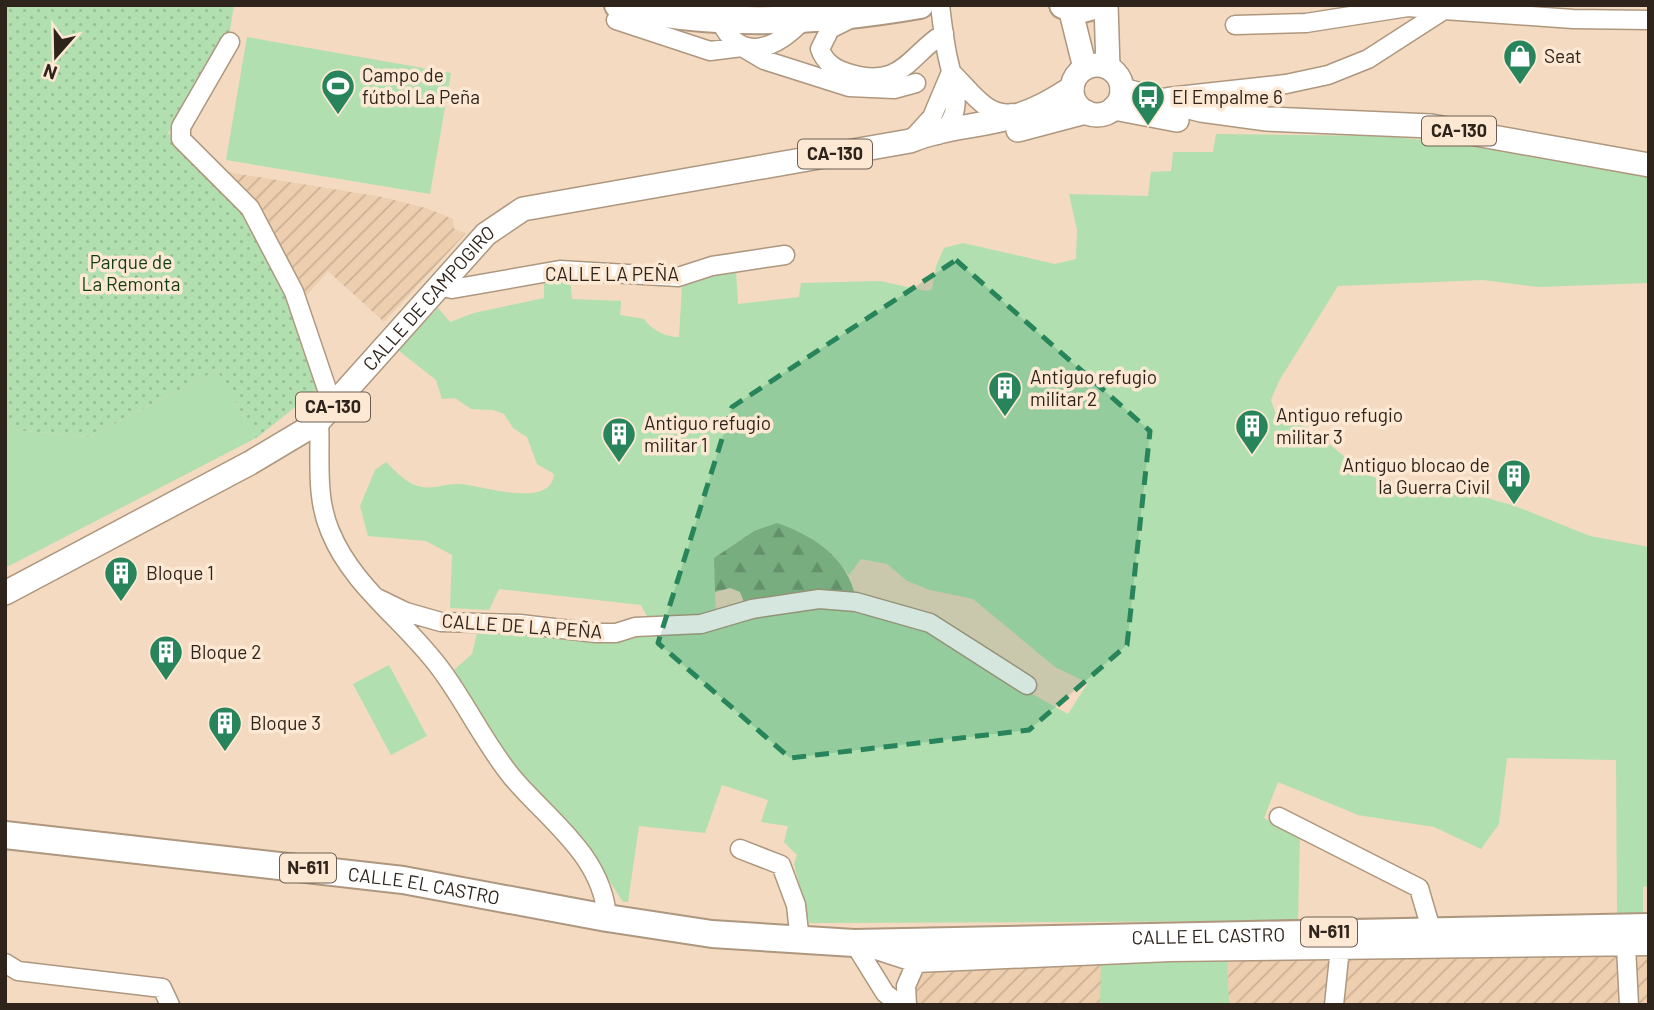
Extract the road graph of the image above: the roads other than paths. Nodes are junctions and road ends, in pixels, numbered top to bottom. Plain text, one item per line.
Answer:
1 (920, 5) edge
2 (940, 5) edge
3 (1097, 5) edge
4 (1106, 5) edge
5 (1066, 7) edge
6 (1444, 8) edge
7 (1510, 10) edge
8 (617, 12) edge
9 (724, 12) edge
10 (772, 12) edge
11 (1602, 12) edge
12 (878, 13) junction
13 (805, 18) junction
14 (1649, 20) edge
15 (1235, 25) dead end
16 (944, 33) junction
17 (230, 42) dead end
18 (763, 46) junction
19 (742, 47) junction
20 (1096, 67) junction
21 (951, 72) junction
22 (916, 83) dead end
23 (1072, 88) junction
24 (1129, 101) junction
25 (1190, 101) junction
26 (1043, 106) junction
27 (1086, 112) junction
28 (1267, 119) junction
29 (948, 128) junction
30 (918, 142) junction
31 (1649, 165) edge
32 (785, 255) dead end
33 (438, 286) junction
34 (326, 414) junction
35 (5, 593) edge
36 (375, 597) junction
37 (1027, 685) dead end
38 (1279, 817) dead end
39 (5, 835) edge
40 (740, 849) dead end
41 (607, 918) junction
42 (1649, 927) edge
43 (1431, 929) junction
44 (800, 941) junction
45 (854, 943) junction
46 (1626, 946) junction
47 (1649, 946) edge
48 (1340, 948) junction
49 (5, 963) edge
50 (916, 963) junction
51 (170, 1005) edge
52 (900, 1005) edge
53 (907, 1005) edge
54 (1334, 1005) edge
55 (1629, 1005) edge

1 - 12 highway
2 - 16 street
3 - 5 highway
4 - 20 main road
5 - 20 main road
6 - 7 street
6 - 15 street
6 - 25 street
7 - 11 street
8 - 9 highway
8 - 19 street
9 - 10 highway
9 - 19 street
10 - 13 highway
10 - 18 street
11 - 14 street
12 - 13 highway
12 - 16 street
13 - 18 street
16 - 21 street
17 - 34 street
18 - 19 street
19 - 22 street
20 - 23 main road, CA-130
20 - 24 main road
21 - 26 street
21 - 29 street
21 - 30 street
23 - 26 main road, CALLE DE CAMPOGIRO / CA-130
23 - 27 main road
24 - 25 main road, CA-130
24 - 27 main road, CA-130
24 - 28 main road, CA-130
25 - 28 main road, CA-130
26 - 29 main road, CALLE DE CAMPOGIRO / CA-130
27 - 30 main road, CALLE DE CAMPOGIRO / CA-130
28 - 31 main road, CA-130
29 - 30 main road, CALLE DE CAMPOGIRO / CA-130
30 - 33 main road, CALLE DE CAMPOGIRO / CA-130
32 - 33 street, CALLE LA PEÑA
33 - 34 main road, CALLE DE CAMPOGIRO / CA-130
34 - 35 main road, CALLE DE CAMPOGIRO / CA-130
34 - 36 street
36 - 37 street, CALLE DE LA PEÑA
36 - 41 street
38 - 43 street
39 - 41 highway, CALLE EL CASTRO / N-611
40 - 44 street
41 - 44 highway, CALLE EL CASTRO / N-611
42 - 43 highway, CALLE EL CASTRO / N-611
43 - 45 highway, CALLE EL CASTRO / N-611
44 - 45 highway, CALLE EL CASTRO / N-611
45 - 50 street, CALLE EL CASTRO
45 - 52 street
46 - 47 street, CALLE EL CASTRO
46 - 48 street, CALLE EL CASTRO
46 - 55 street
48 - 50 street, CALLE EL CASTRO
48 - 54 street
49 - 51 street
50 - 53 street

